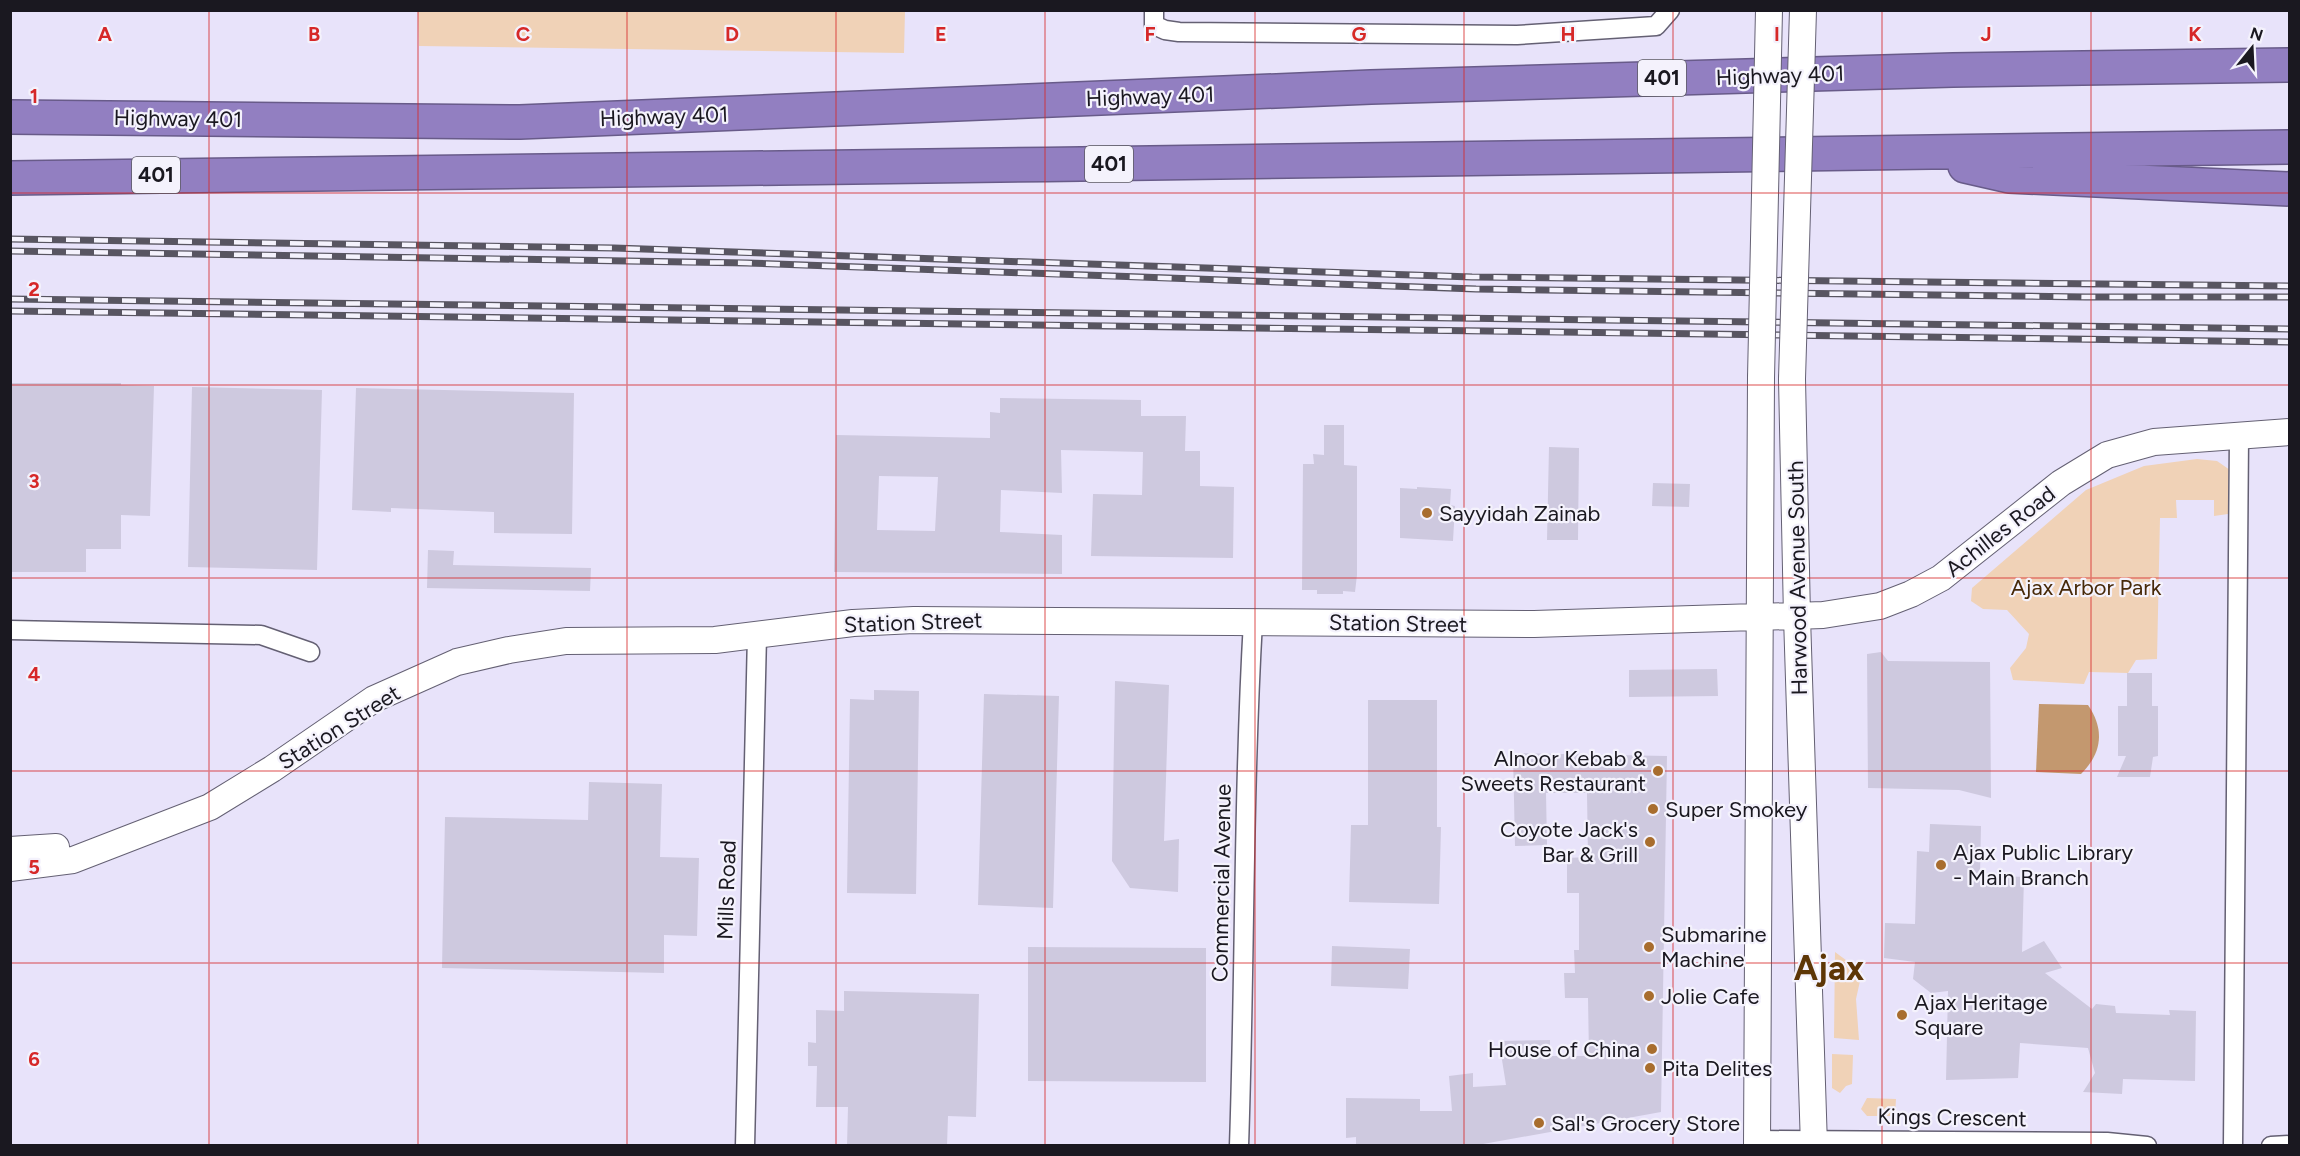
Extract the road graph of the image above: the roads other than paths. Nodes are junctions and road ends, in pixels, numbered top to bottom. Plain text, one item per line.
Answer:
1 (1154, 10) edge
2 (1670, 10) edge
3 (1769, 10) edge
4 (1803, 10) edge
5 (2289, 65) edge
6 (10, 117) edge
7 (2289, 147) edge
8 (1917, 154) junction
9 (10, 177) edge
10 (2289, 189) edge
11 (2289, 432) edge
12 (2239, 437) junction
13 (2289, 444) edge
14 (1797, 617) junction
15 (1759, 619) junction
16 (1253, 621) junction
17 (10, 630) edge
18 (758, 635) junction
19 (310, 652) dead end
20 (116, 843) junction
21 (10, 850) edge
22 (10, 868) edge
23 (1757, 1143) edge
24 (1814, 1143) edge
25 (2289, 1145) edge
26 (745, 1146) edge
27 (1239, 1146) edge
28 (2147, 1146) edge
29 (2233, 1146) edge
30 (2271, 1146) edge

1 - 2 street
3 - 15 street, Harwood Avenue South, bridge
4 - 14 street, Harwood Avenue South, bridge
5 - 6 highway, Highway 401 / 401
7 - 8 highway, 401
8 - 9 highway, 401
8 - 10 highway
11 - 12 street, Achilles Road
12 - 13 street, Achilles Road
12 - 14 street, Achilles Road
12 - 29 street
14 - 15 street, Achilles Road
14 - 24 street, Harwood Avenue South
15 - 16 street, Station Street
15 - 23 street, Harwood Avenue South
16 - 18 street, Station Street
16 - 27 street, Commercial Avenue
17 - 19 street
18 - 20 street, Station Street
18 - 26 street, Mills Road
20 - 21 street, Station Street
20 - 22 street, Station Street
23 - 24 street, Kings Crescent
24 - 28 street, Kings Crescent
25 - 30 street

